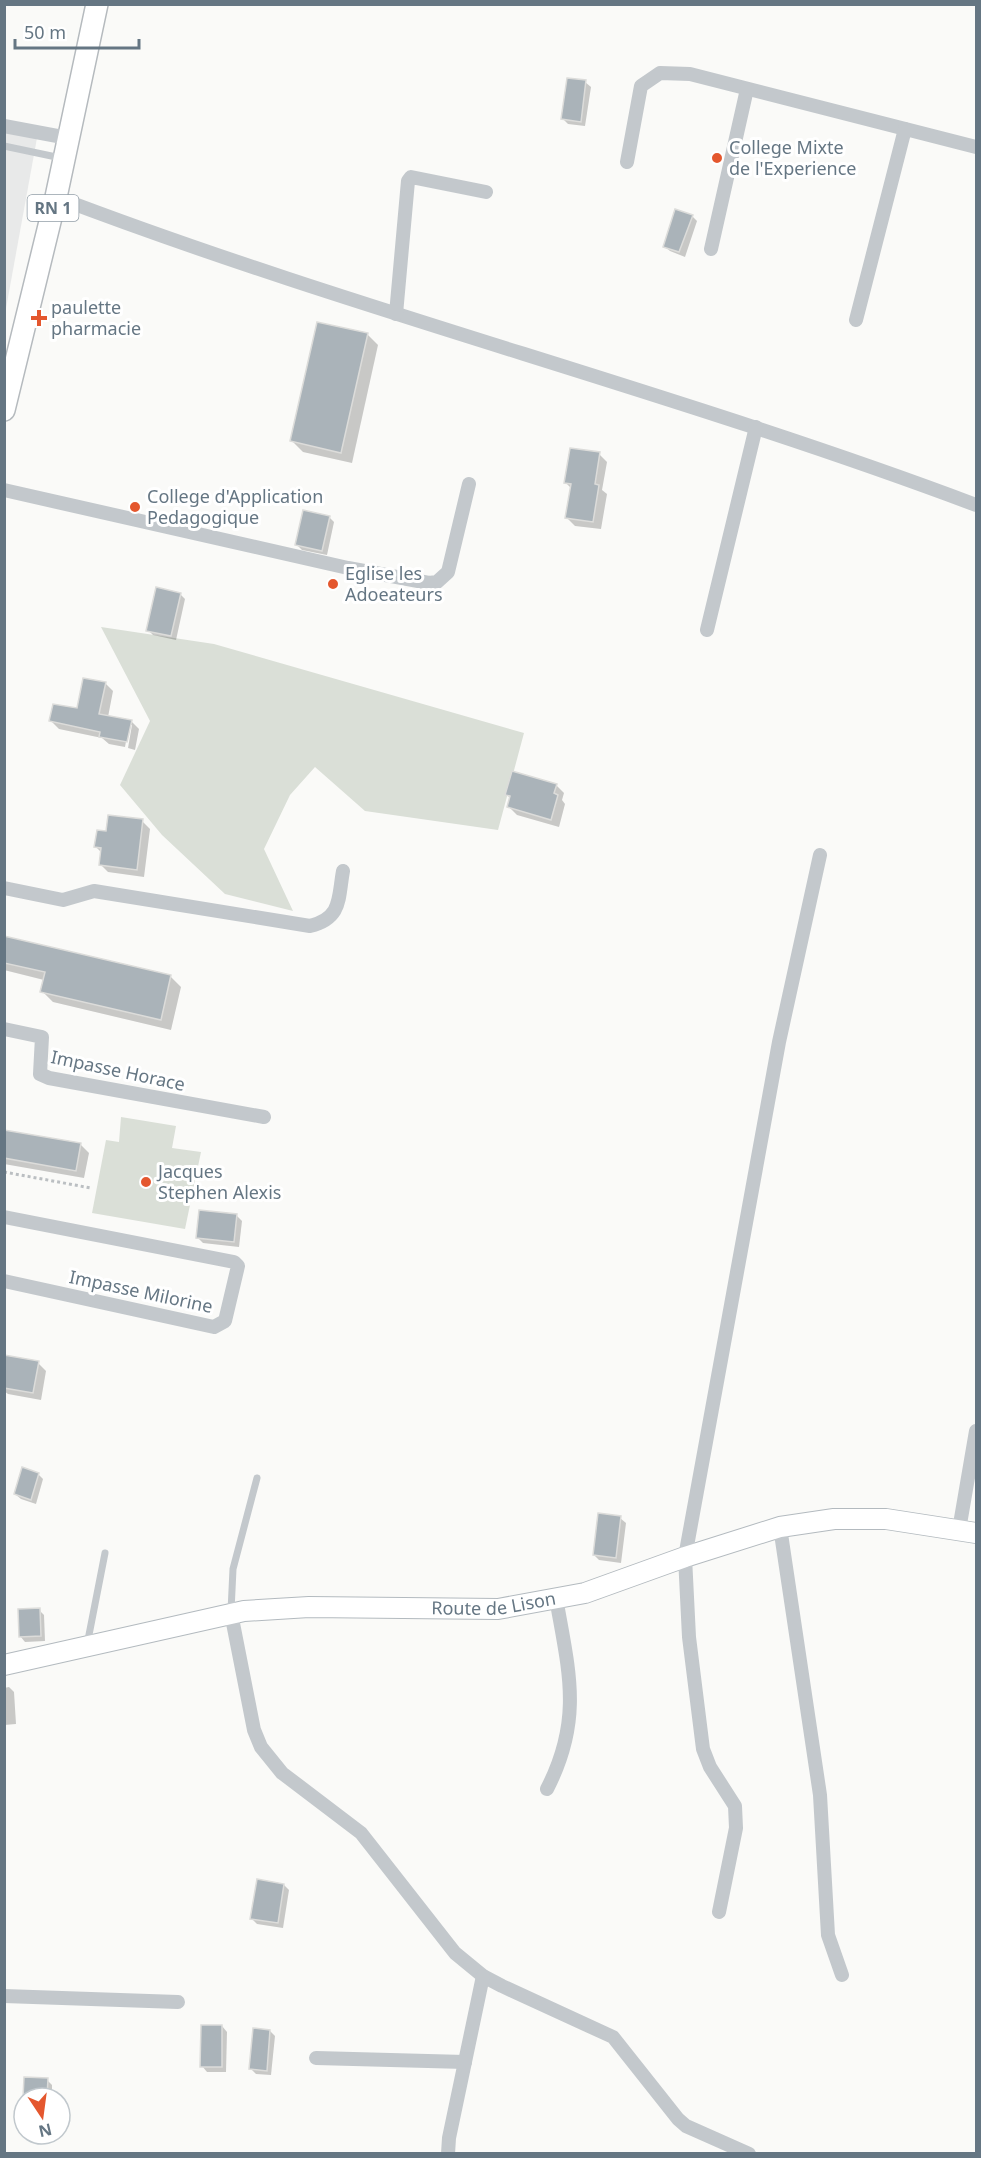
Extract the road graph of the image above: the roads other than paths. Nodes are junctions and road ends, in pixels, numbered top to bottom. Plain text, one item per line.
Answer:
1 (97, 4) edge
2 (747, 89) junction
3 (4, 126) edge
4 (905, 129) junction
5 (4, 146) edge
6 (976, 147) edge
7 (66, 148) junction
8 (627, 162) dead end
9 (486, 192) dead end
10 (56, 197) junction
11 (711, 249) dead end
12 (396, 314) junction
13 (856, 320) dead end
14 (10, 359) edge
15 (4, 410) edge
16 (756, 427) junction
17 (469, 484) dead end
18 (4, 490) edge
19 (976, 505) edge
20 (707, 630) dead end
21 (819, 855) dead end
22 (343, 871) dead end
23 (4, 888) edge
24 (4, 1029) edge
25 (264, 1117) dead end
26 (4, 1217) edge
27 (4, 1281) edge
28 (976, 1431) edge
29 (257, 1479) dead end
30 (780, 1527) junction
31 (968, 1532) edge
32 (105, 1553) dead end
33 (685, 1557) junction
34 (556, 1598) junction
35 (231, 1613) junction
36 (87, 1647) junction
37 (4, 1665) edge
38 (547, 1789) dead end
39 (719, 1912) dead end
40 (842, 1975) dead end
41 (483, 1976) junction
42 (4, 1996) edge
43 (178, 2002) dead end
44 (316, 2058) dead end
45 (465, 2062) junction
46 (448, 2154) edge
47 (749, 2154) edge

1 - 7 main road, RN 1
2 - 4 street
2 - 8 street
2 - 11 street
3 - 7 street
4 - 6 street
4 - 13 street
5 - 7 lane
7 - 10 main road, RN 1
9 - 12 street
10 - 12 street
10 - 14 main road, RN 1
12 - 16 street
14 - 15 main road, RN 1
16 - 19 street
16 - 20 street
17 - 18 street
21 - 33 street
22 - 23 street
24 - 25 street, Impasse Horace
26 - 27 street, Impasse Milorine
28 - 31 street
29 - 35 lane
30 - 31 street, Route de Lison
30 - 33 street, Route de Lison
30 - 40 street
32 - 36 lane
33 - 34 street, Route de Lison
33 - 39 street
34 - 35 street, Route de Lison
34 - 38 street
35 - 36 street, Route de Lison
35 - 41 street
36 - 37 street, Route de Lison
41 - 45 street
41 - 47 street
42 - 43 street
44 - 45 street
45 - 46 street

